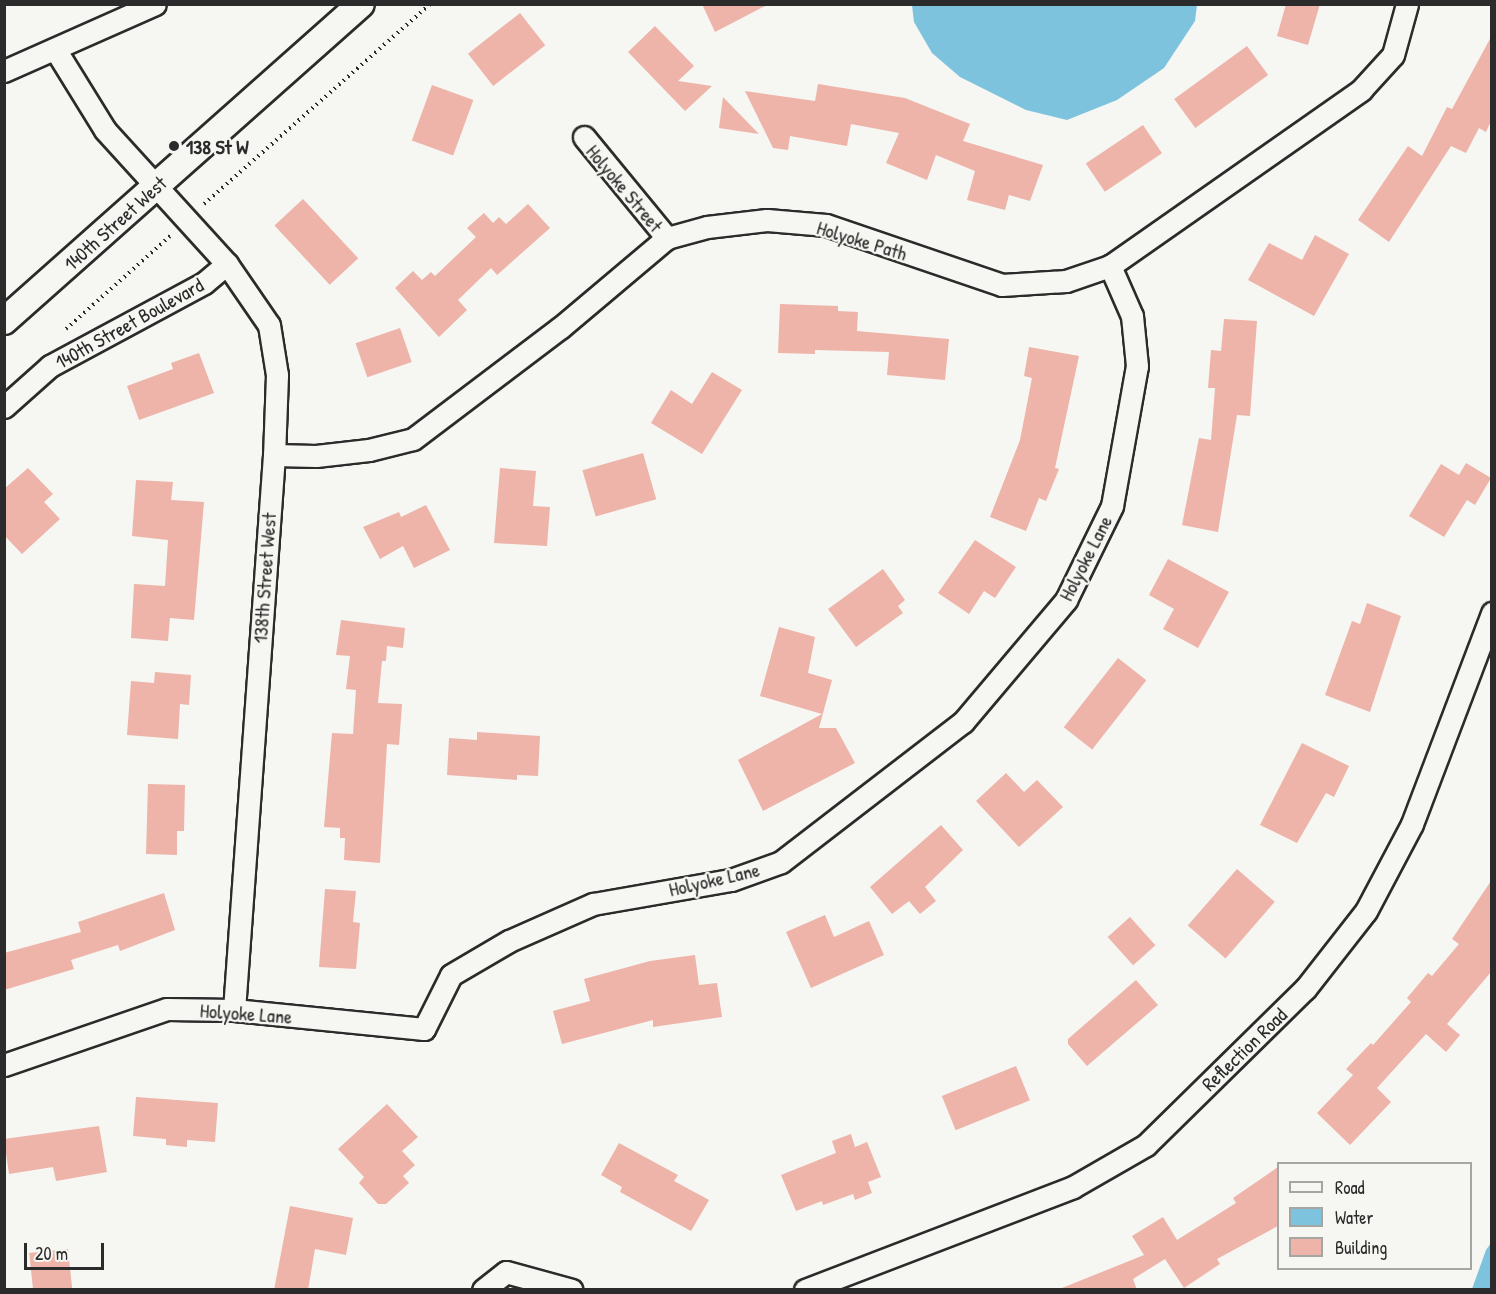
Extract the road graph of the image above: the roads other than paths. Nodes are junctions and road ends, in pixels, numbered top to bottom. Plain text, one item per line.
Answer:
1 (155, 4) edge
2 (361, 4) edge
3 (1407, 4) edge
4 (55, 49) junction
5 (4, 71) edge
6 (584, 137) dead end
7 (158, 185) junction
8 (667, 238) junction
9 (227, 264) junction
10 (1110, 266) junction
11 (4, 321) edge
12 (4, 407) edge
13 (274, 455) junction
14 (1491, 614) edge
15 (234, 1010) junction
16 (4, 1065) edge
17 (483, 1290) edge
18 (572, 1290) edge
19 (805, 1290) edge

1 - 4 street
2 - 7 street, 140th Street West
3 - 10 street, Holyoke Path
4 - 5 street
4 - 7 street, 138th Street West
6 - 8 street, Holyoke Street
7 - 9 street, 138th Street West
7 - 11 street, 140th Street West
8 - 10 street, Holyoke Path
8 - 13 street, Holyoke Path
9 - 12 street, 140th Street Boulevard
9 - 13 street, 138th Street West
10 - 15 street, Holyoke Lane
13 - 15 street, 138th Street West
14 - 19 street, Reflection Road
15 - 16 street, Holyoke Lane
17 - 18 street

